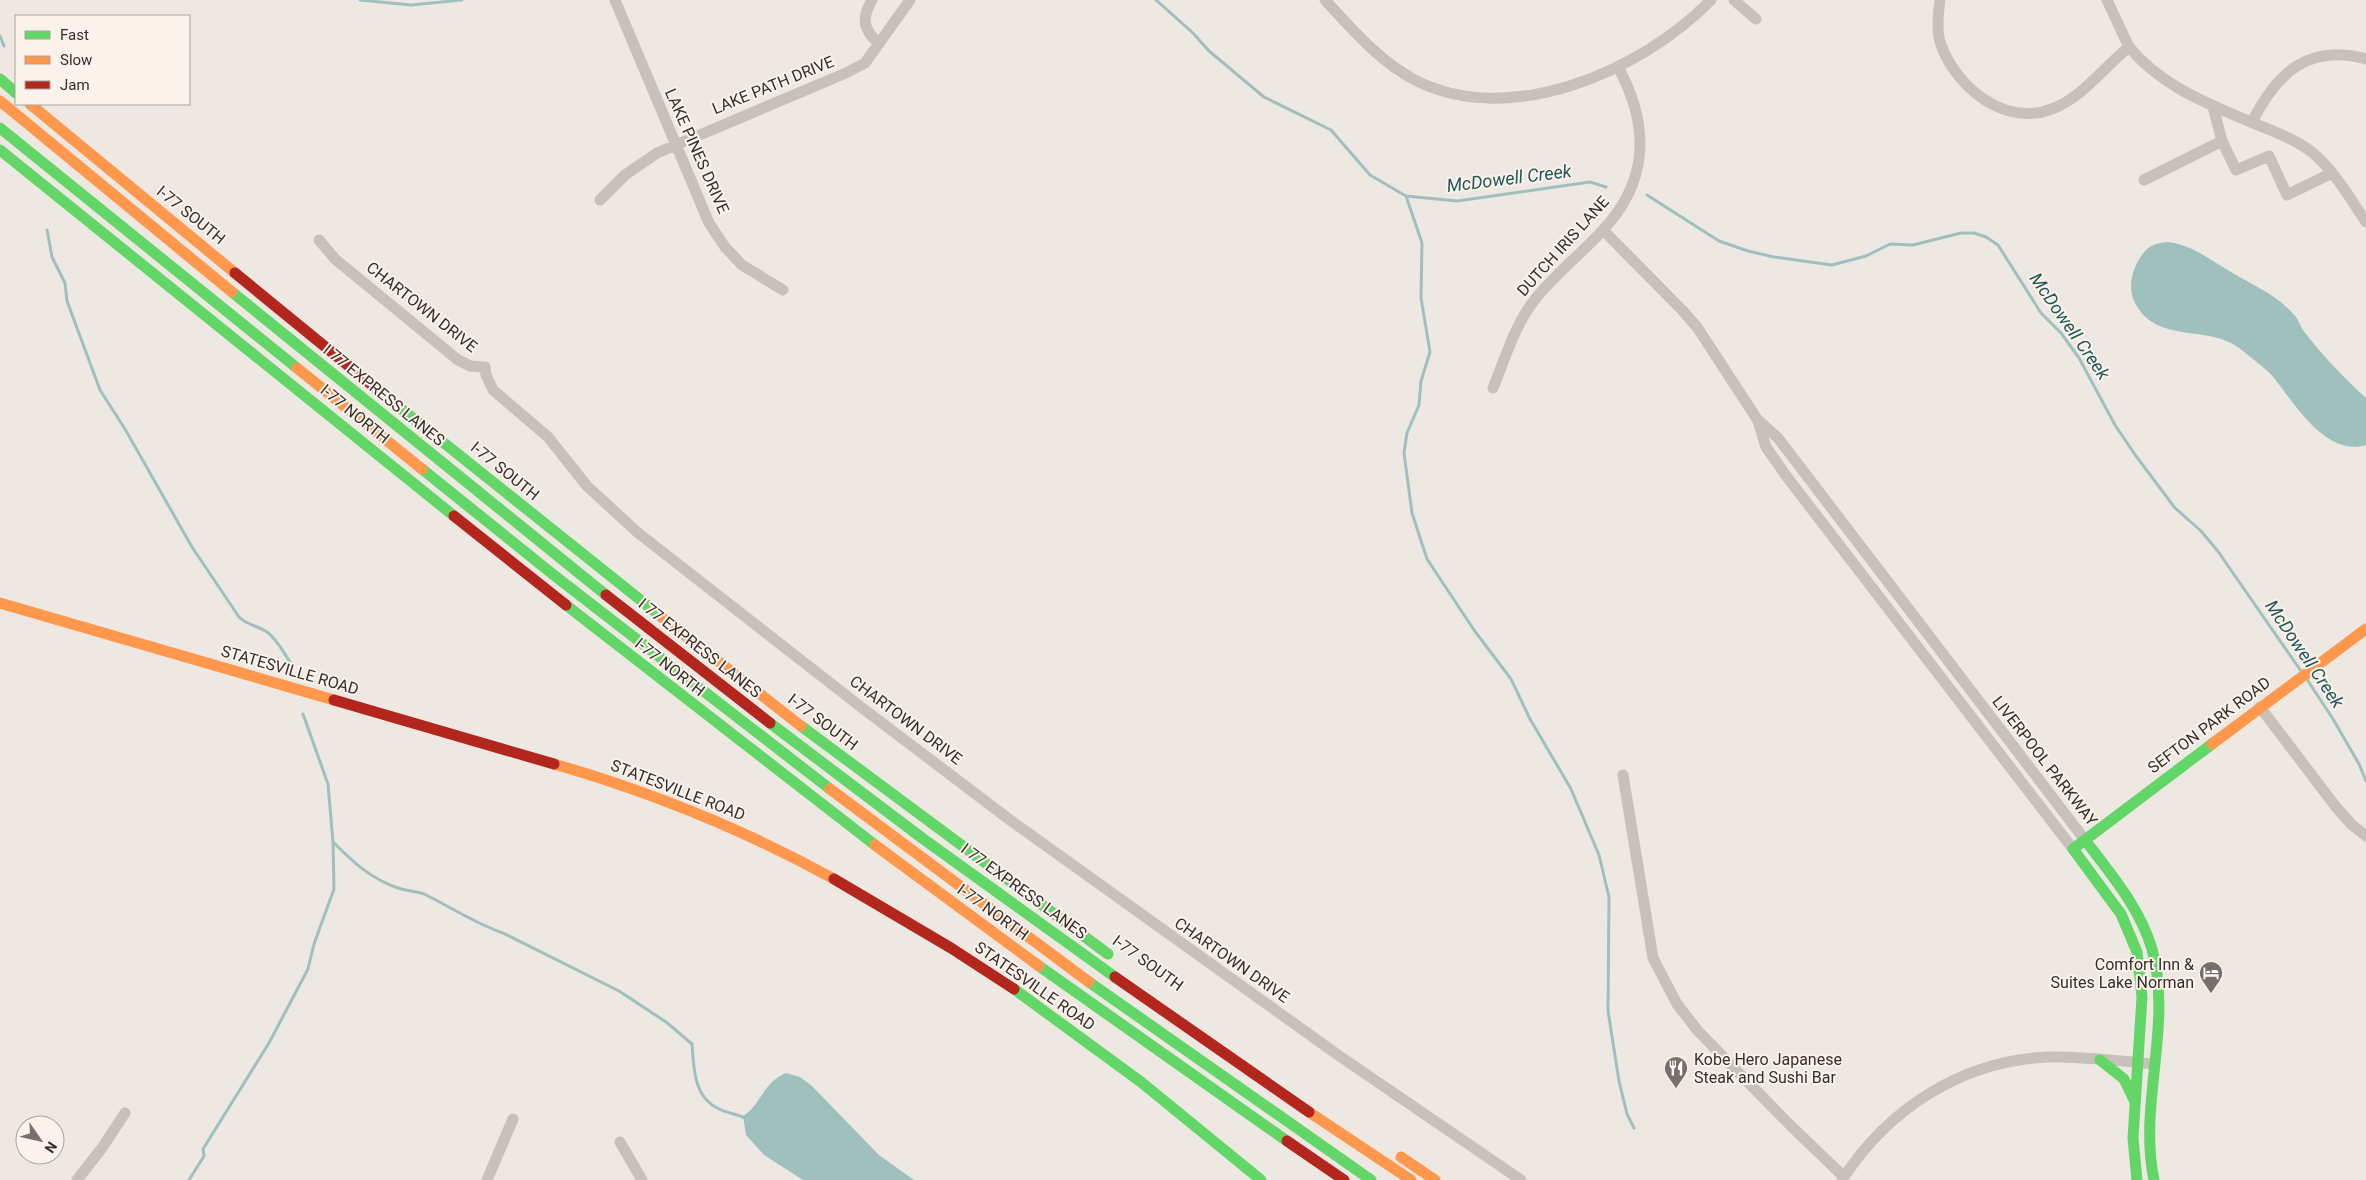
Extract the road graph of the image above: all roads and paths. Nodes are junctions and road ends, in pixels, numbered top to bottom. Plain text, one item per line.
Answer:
1 (614, 0) edge
2 (872, 0) edge
3 (910, 0) edge
4 (1325, 0) edge
5 (1711, 0) edge
6 (1734, 0) edge
7 (1940, 0) edge
8 (2108, 0) edge
9 (1756, 19) dead end
10 (879, 44) junction
11 (2129, 48) junction
12 (2366, 60) edge
13 (1618, 67) junction
14 (0, 79) edge
15 (15, 91) edge
16 (0, 101) edge
17 (31, 105) edge
18 (2213, 107) junction
19 (2252, 122) junction
20 (0, 128) edge
21 (2222, 141) junction
22 (675, 143) junction
23 (0, 150) edge
24 (2332, 173) junction
25 (2144, 180) dead end
26 (600, 200) dead end
27 (2366, 222) edge
28 (1603, 230) junction
29 (319, 240) dead end
30 (783, 290) dead end
31 (1493, 388) dead end
32 (355, 392) junction
33 (1757, 419) junction
34 (470, 464) junction
35 (0, 603) edge
36 (2366, 629) edge
37 (2260, 708) junction
38 (728, 712) junction
39 (1623, 775) dead end
40 (818, 801) junction
41 (2366, 836) edge
42 (2085, 840) junction
43 (2073, 849) junction
44 (1121, 964) dead end
45 (2100, 1060) junction
46 (2138, 1063) junction
47 (2154, 1064) junction
48 (2135, 1101) junction
49 (125, 1113) dead end
50 (513, 1119) dead end
51 (620, 1142) dead end
52 (1391, 1151) dead end
53 (1843, 1178) edge
54 (77, 1180) edge
55 (487, 1180) edge
56 (642, 1180) edge
57 (1261, 1180) edge
58 (1344, 1180) edge
59 (1371, 1180) edge
60 (1411, 1180) edge
61 (1435, 1180) edge
62 (1521, 1180) edge
63 (2137, 1180) edge
64 (2154, 1180) edge

1 - 22 street, LAKE PINES DRIVE
2 - 10 street
3 - 10 street, LAKE PATH DRIVE
4 - 13 street
5 - 13 street
6 - 9 street
7 - 11 street
8 - 11 street
10 - 22 street, LAKE PATH DRIVE
11 - 18 street
12 - 19 street
13 - 28 street, DUTCH IRIS LANE
14 - 15 main road
16 - 32 main road, I 77 EXPRESS LANES
17 - 34 main road, I-77 SOUTH
18 - 19 street
18 - 21 street
19 - 24 street
20 - 38 main road, I 77 EXPRESS LANES
21 - 24 street
21 - 25 street
22 - 26 street, LAKE PATH DRIVE
22 - 30 street, LAKE PINES DRIVE
23 - 40 main road, I-77 NORTH
24 - 27 street
28 - 31 street, DUTCH IRIS LANE
28 - 33 street, LIVERPOOL PARKWAY
29 - 62 street, CHARTOWN DRIVE
32 - 34 main road
32 - 60 main road, I 77 EXPRESS LANES
33 - 42 street, LIVERPOOL PARKWAY
33 - 43 street, LIVERPOOL PARKWAY
34 - 44 main road, I-77 SOUTH
35 - 57 main road, STATESVILLE ROAD
36 - 37 main road, SEFTON PARK ROAD
37 - 41 street
37 - 42 main road, SEFTON PARK ROAD
38 - 40 main road
38 - 59 main road, I 77 EXPRESS LANES
39 - 53 street
40 - 58 main road, I-77 NORTH
42 - 43 main road, SEFTON PARK ROAD
42 - 47 main road, LIVERPOOL PARKWAY
43 - 46 main road, LIVERPOOL PARKWAY
45 - 46 street
45 - 48 main road
45 - 53 street
46 - 47 street
46 - 48 main road, LIVERPOOL PARKWAY
47 - 64 main road, LIVERPOOL PARKWAY
48 - 63 main road, LIVERPOOL PARKWAY
49 - 54 street
50 - 55 street
51 - 56 street
52 - 61 main road

